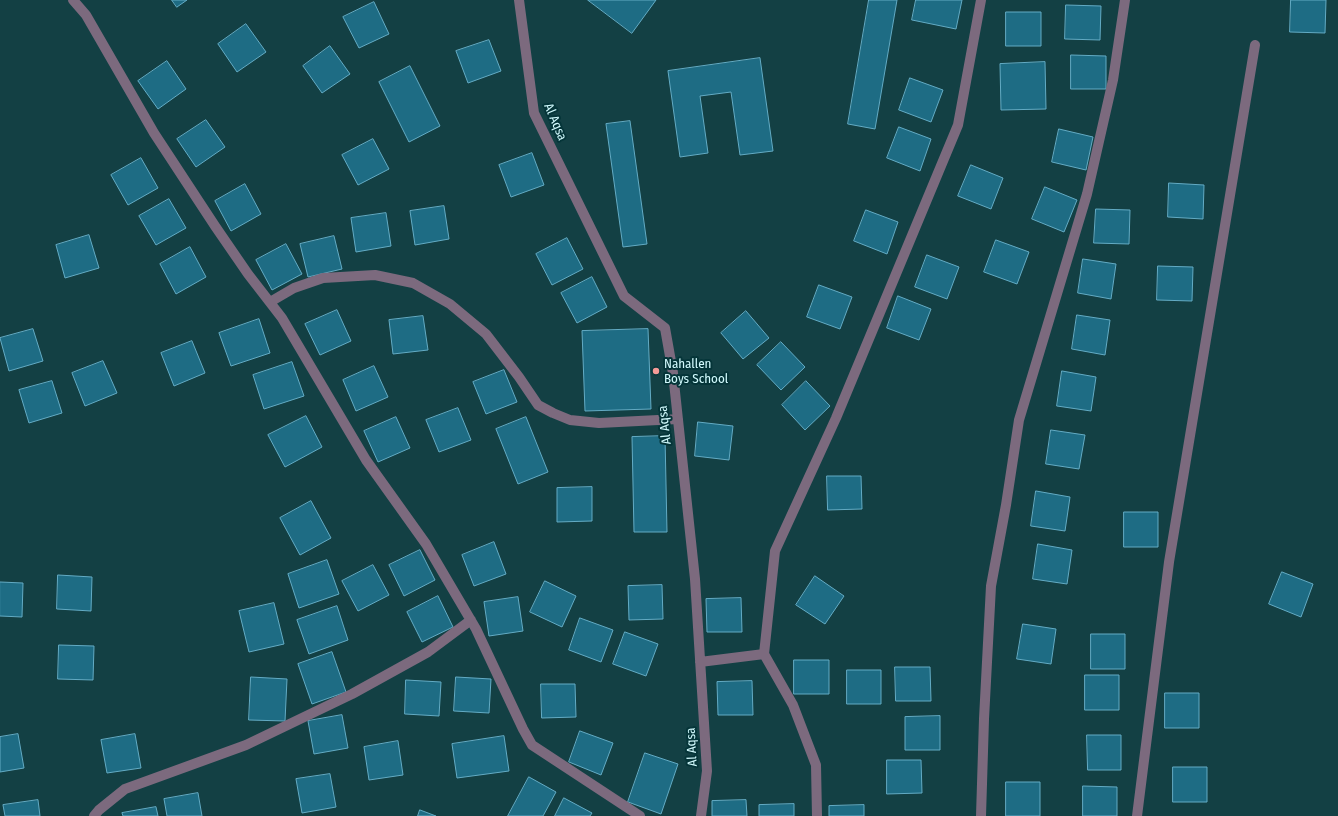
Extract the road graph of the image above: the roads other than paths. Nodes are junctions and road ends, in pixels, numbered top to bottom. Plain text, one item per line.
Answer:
1 (73, 0) edge
2 (519, 0) edge
3 (981, 0) edge
4 (1125, 0) edge
5 (1255, 45) dead end
6 (270, 302) junction
7 (678, 420) junction
8 (471, 620) junction
9 (764, 654) junction
10 (700, 662) junction
11 (94, 816) edge
12 (640, 816) edge
13 (701, 816) edge
14 (816, 816) edge
15 (981, 816) edge
16 (1137, 816) edge

1 - 6 street
2 - 7 street, Al Aqsa
3 - 9 street
4 - 15 street
5 - 16 street
6 - 7 street
6 - 8 street
7 - 10 street, Al Aqsa
8 - 11 street
8 - 12 street
9 - 10 street
9 - 14 street
10 - 13 street, Al Aqsa

